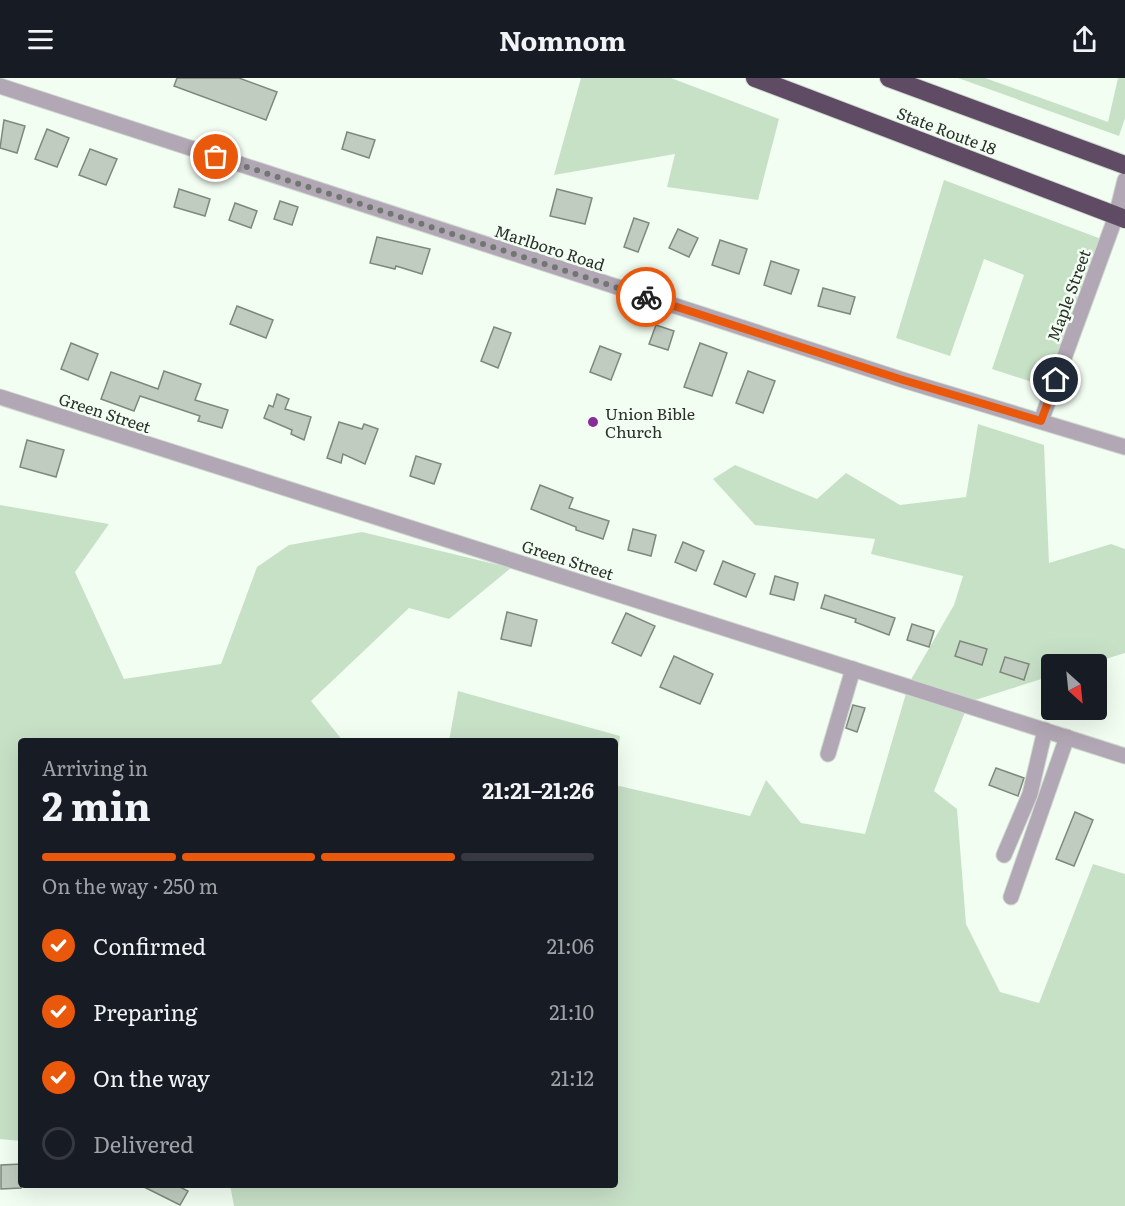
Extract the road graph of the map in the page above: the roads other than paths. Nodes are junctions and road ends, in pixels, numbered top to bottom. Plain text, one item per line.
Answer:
1 (755, 78) edge
2 (889, 78) edge
3 (0, 86) edge
4 (1125, 165) edge
5 (1125, 180) edge
6 (1121, 217) edge
7 (0, 397) edge
8 (1041, 421) junction
9 (1125, 447) edge
10 (853, 669) junction
11 (1045, 730) junction
12 (1067, 737) junction
13 (828, 754) dead end
14 (1125, 756) edge
15 (1004, 855) dead end
16 (1011, 897) dead end

1 - 6 highway, State Route 18
2 - 4 highway, State Route 18
3 - 8 street, Marlboro Road
5 - 6 street, Maple Street
6 - 8 street, Maple Street
7 - 10 street, Green Street
8 - 9 street, Marlboro Road
10 - 11 street, Green Street
10 - 13 street
11 - 12 street, Green Street
11 - 15 street
12 - 14 street, Green Street
12 - 16 street

